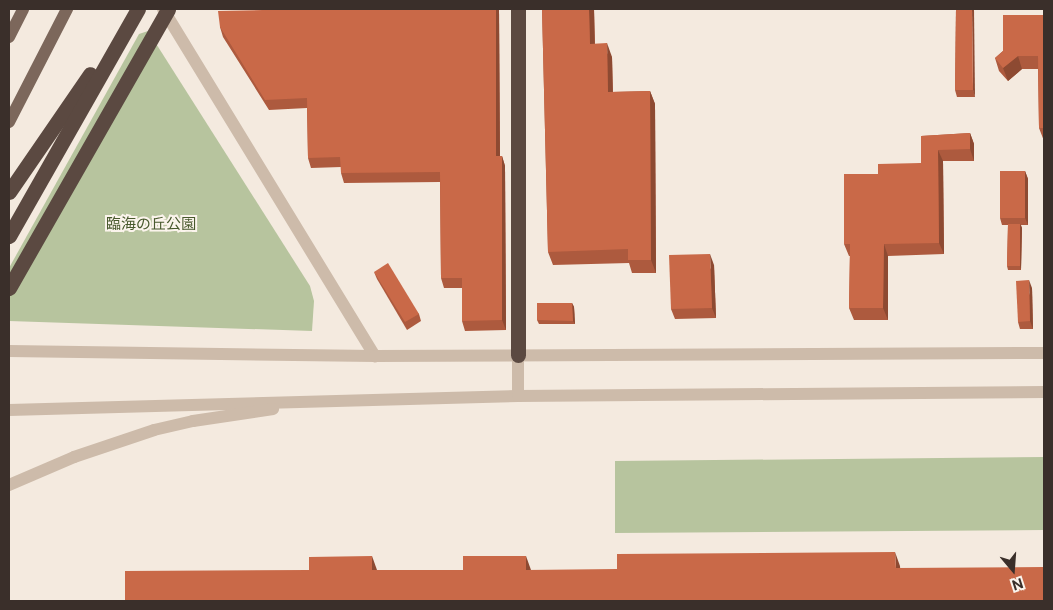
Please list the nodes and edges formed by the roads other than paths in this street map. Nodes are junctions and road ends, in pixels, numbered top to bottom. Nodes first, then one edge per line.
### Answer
1 (23, 9) edge
2 (67, 9) edge
3 (131, 9) edge
4 (138, 9) edge
5 (163, 9) edge
6 (168, 9) edge
7 (518, 9) edge
8 (9, 37) edge
9 (9, 122) edge
10 (9, 192) edge
11 (9, 236) edge
12 (9, 288) edge
13 (9, 351) edge
14 (1044, 353) edge
15 (518, 355) junction
16 (375, 356) junction
17 (1044, 392) edge
18 (518, 396) junction
19 (350, 399) junction
20 (9, 410) edge
21 (9, 485) edge

1 - 8 main road
2 - 9 main road
3 - 10 highway
4 - 11 highway
5 - 16 street
6 - 12 highway, bridge
7 - 15 highway
13 - 16 street
14 - 15 street
15 - 16 street
15 - 18 street
17 - 18 street
18 - 19 street
19 - 20 street
19 - 21 street

